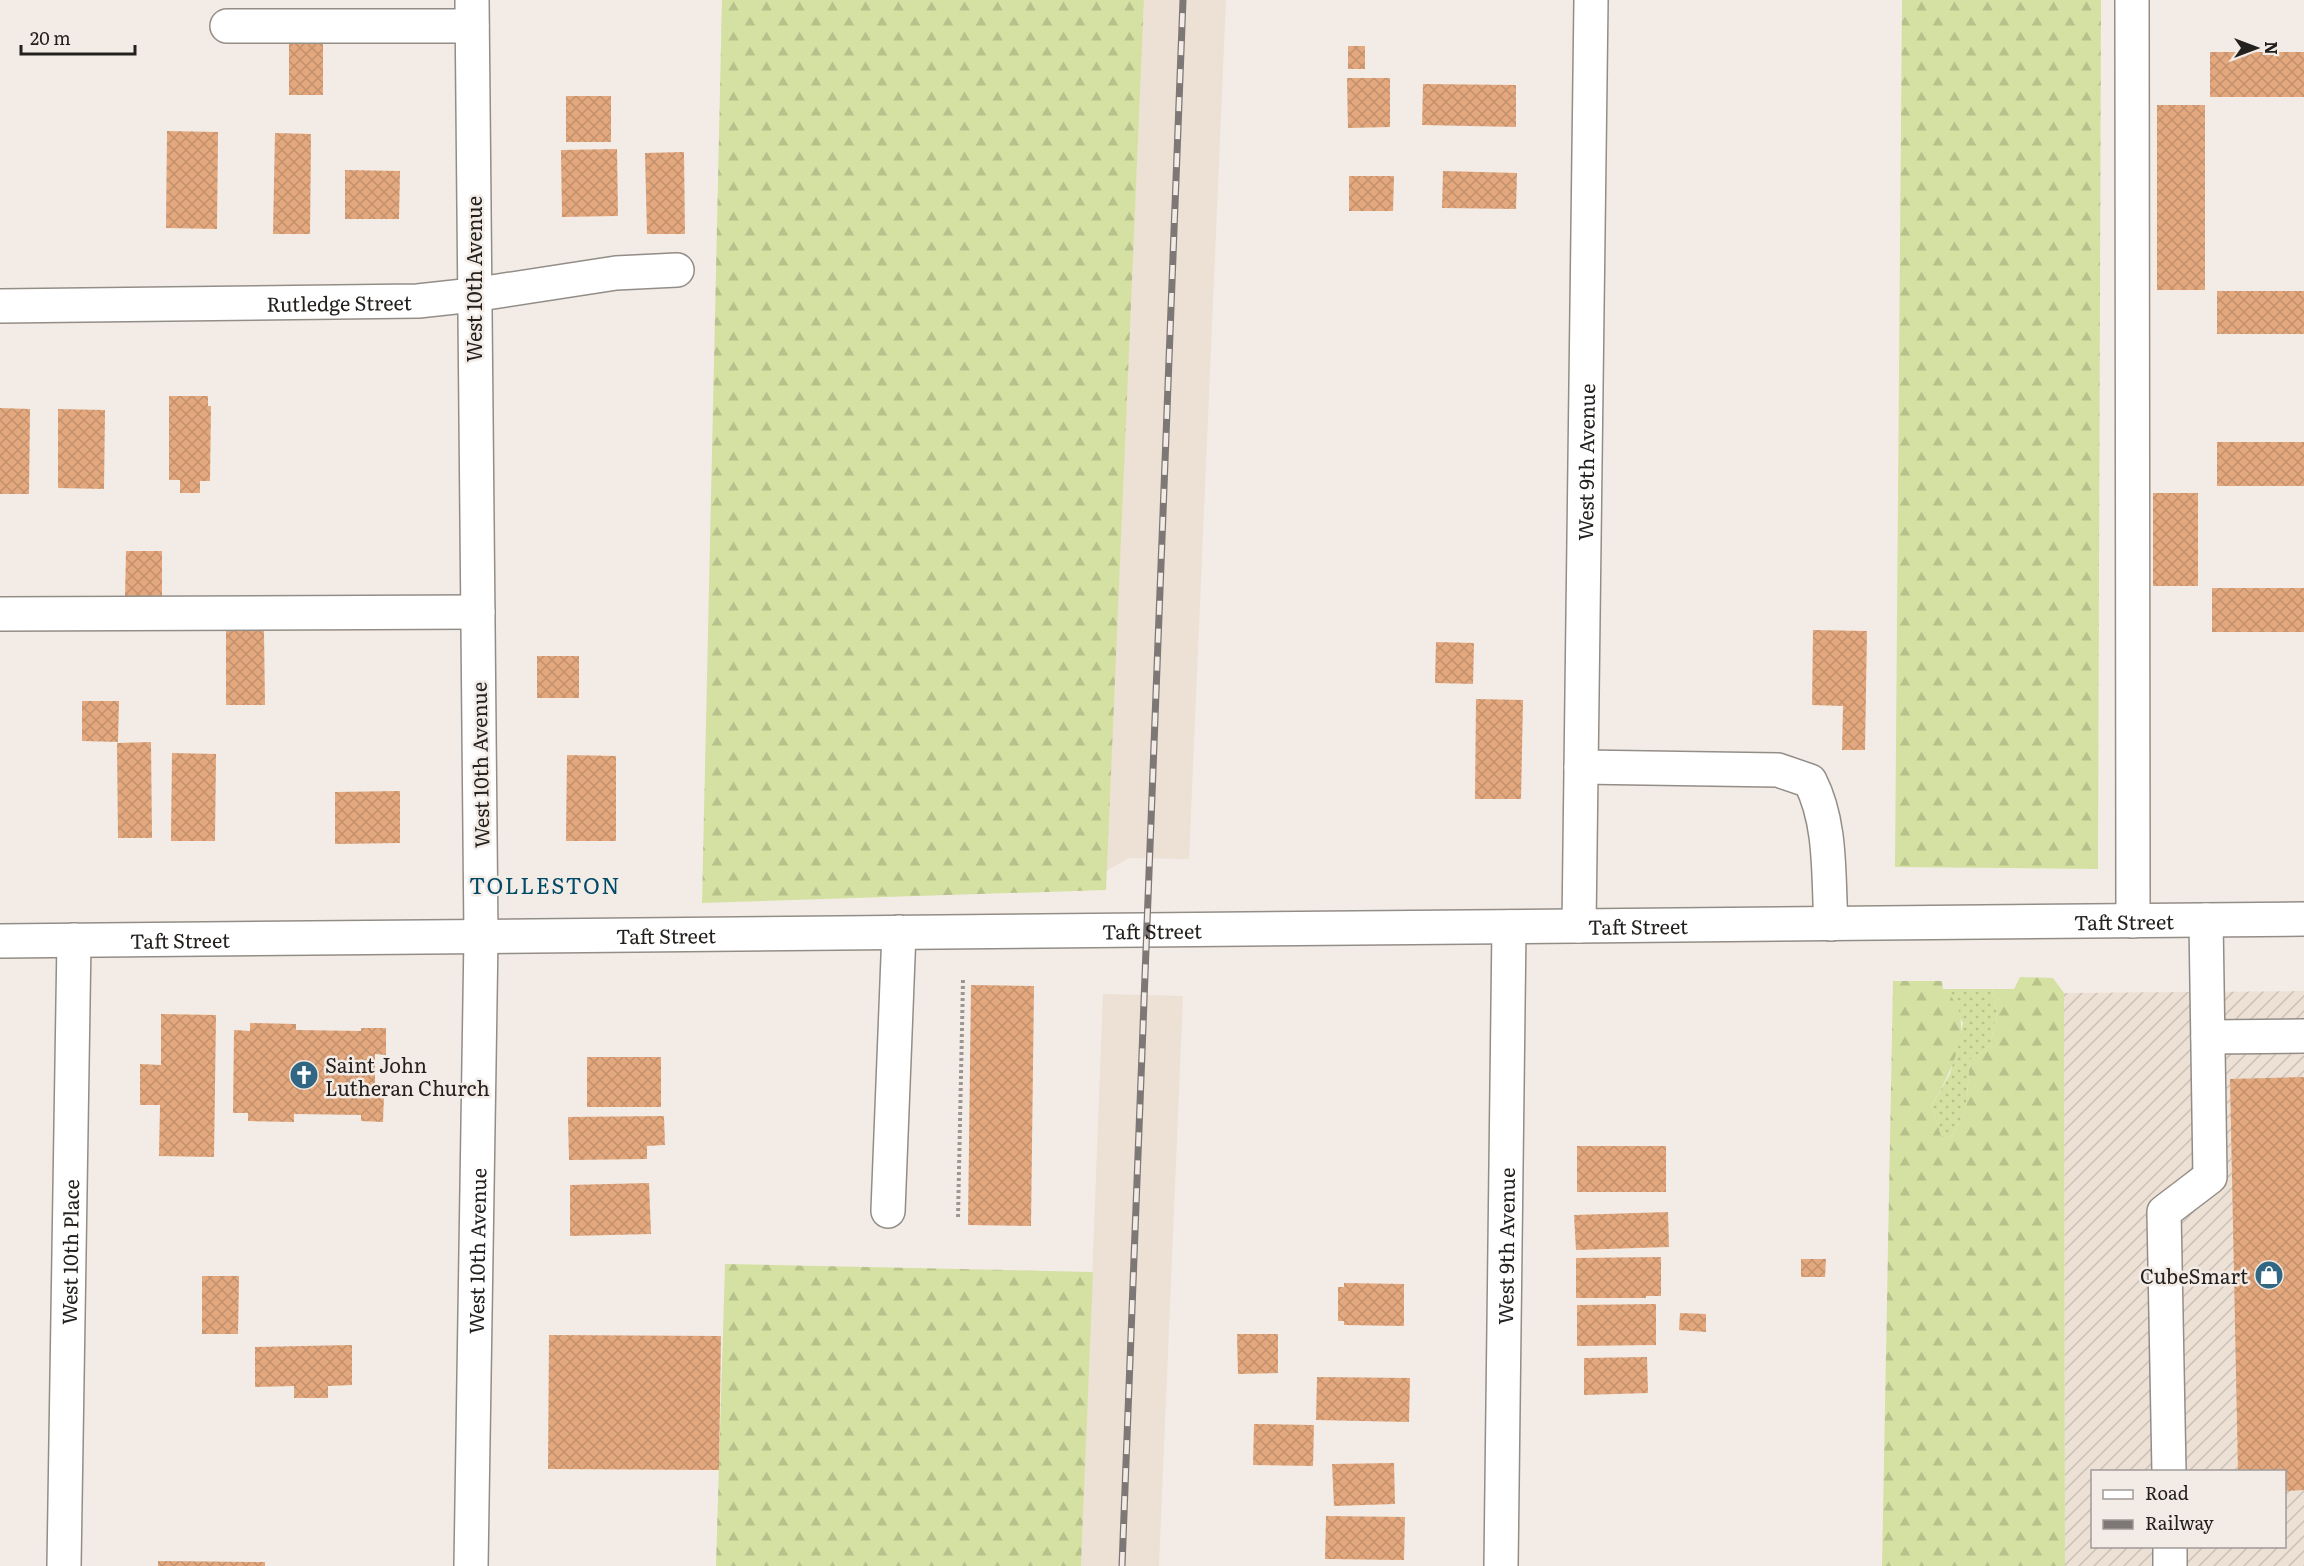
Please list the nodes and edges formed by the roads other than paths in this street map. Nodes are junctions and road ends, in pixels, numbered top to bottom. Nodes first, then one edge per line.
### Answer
1 (1591, 0) edge
2 (2132, 0) edge
3 (472, 13) edge
4 (227, 26) dead end
5 (677, 270) dead end
6 (473, 295) junction
7 (0, 306) edge
8 (477, 612) junction
9 (0, 614) edge
10 (1581, 767) junction
11 (2304, 919) edge
12 (2206, 920) junction
13 (2133, 921) junction
14 (1831, 924) junction
15 (1579, 926) junction
16 (1509, 927) junction
17 (899, 932) junction
18 (481, 937) junction
19 (74, 940) junction
20 (0, 941) edge
21 (2304, 1036) edge
22 (2208, 1037) junction
23 (888, 1211) dead end
24 (2169, 1470) edge
25 (2170, 1548) edge
26 (64, 1566) edge
27 (471, 1566) edge
28 (1501, 1566) edge
29 (2170, 1566) edge

1 - 10 street, West 9th Avenue
2 - 13 street
3 - 4 street
3 - 6 street, West 10th Avenue
5 - 6 street, Rutledge Street
6 - 7 street, Rutledge Street
6 - 8 street, West 10th Avenue
8 - 9 street
8 - 18 street, West 10th Avenue
10 - 14 street
10 - 15 street, West 9th Avenue
11 - 12 street, Taft Street
12 - 13 street, Taft Street
12 - 22 street
13 - 14 street, Taft Street
14 - 15 street, Taft Street
15 - 16 street, Taft Street
16 - 17 street, Taft Street
16 - 28 street, West 9th Avenue
17 - 18 street, Taft Street
17 - 23 street
18 - 19 street, Taft Street
18 - 27 street, West 10th Avenue
19 - 20 street, Taft Street
19 - 26 street, West 10th Place
21 - 22 street
22 - 24 street
25 - 29 street

